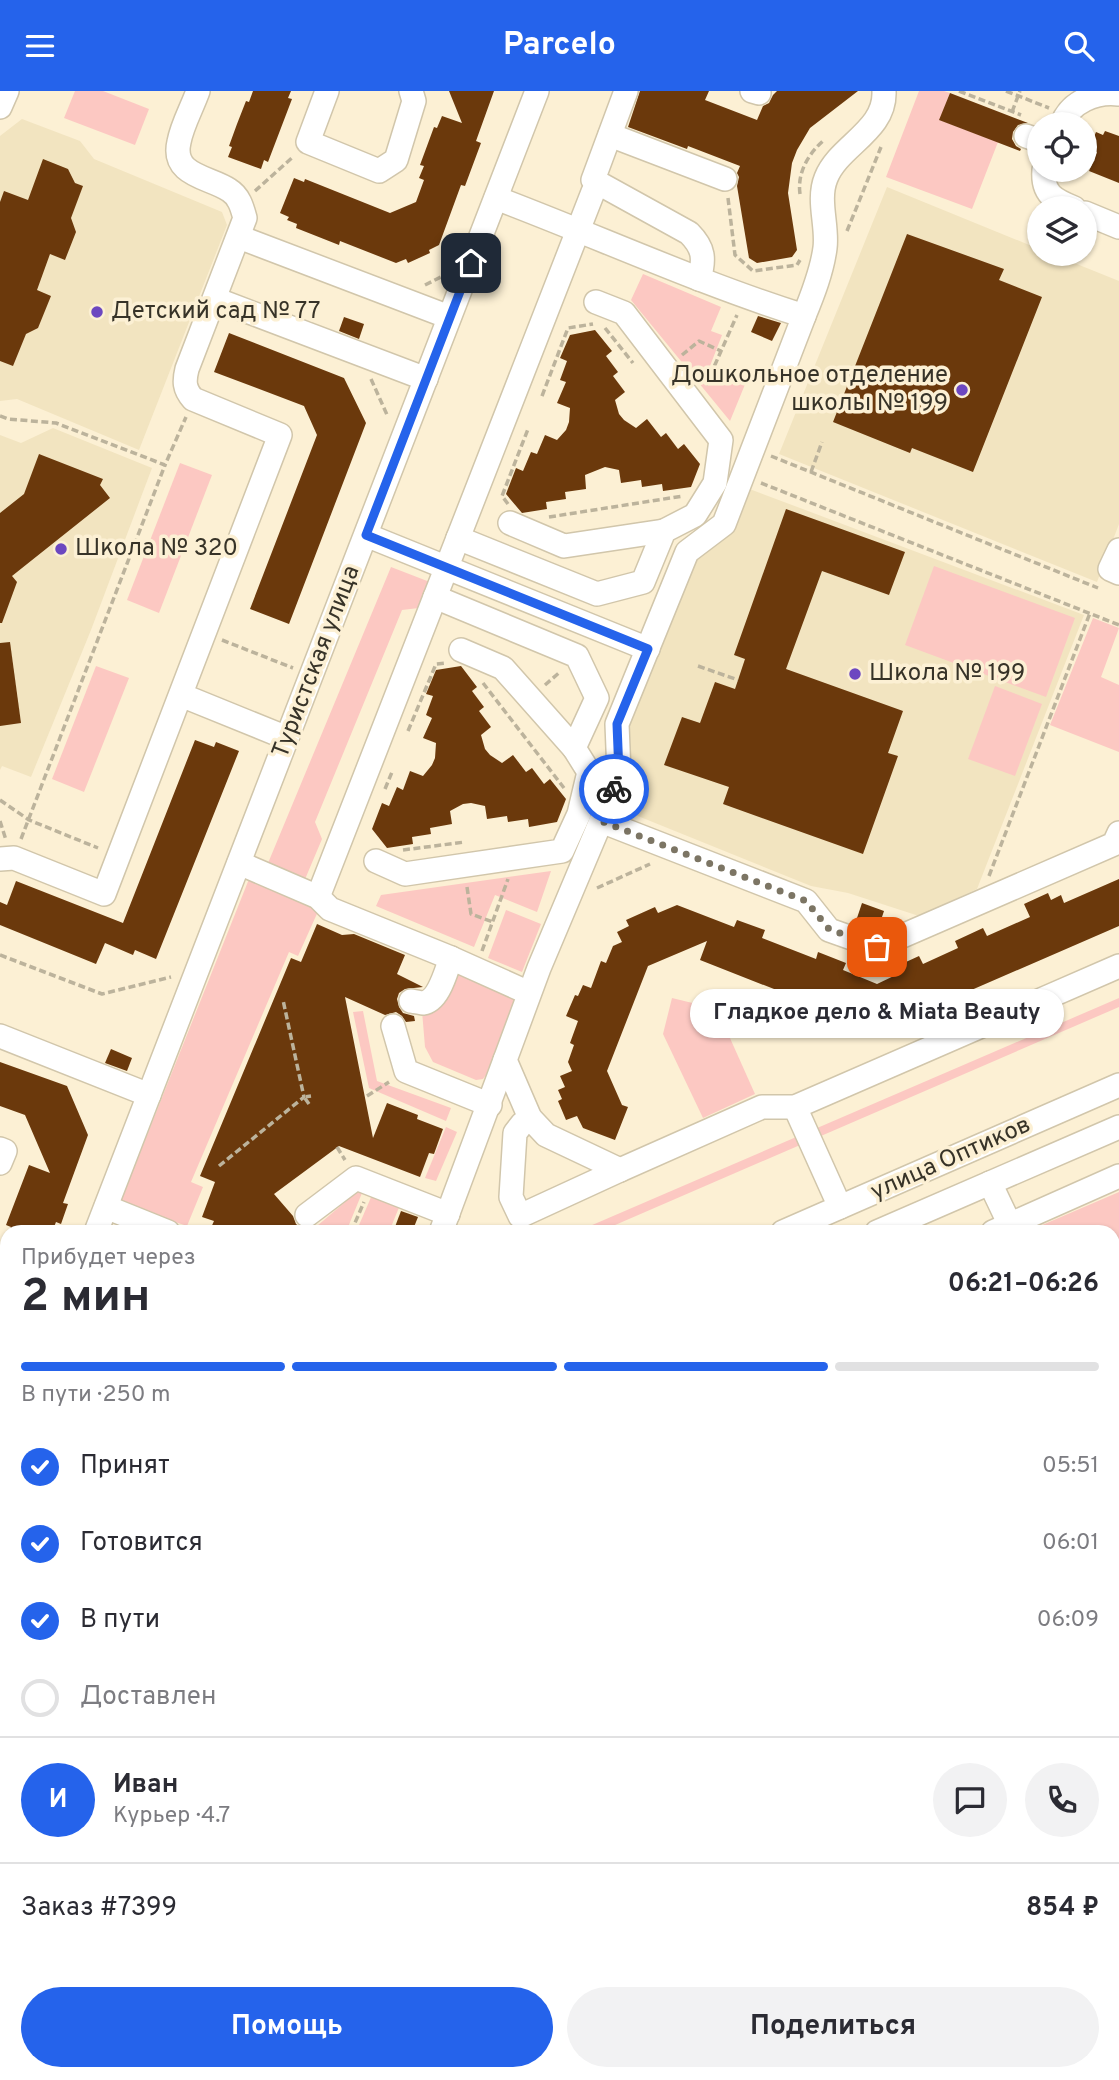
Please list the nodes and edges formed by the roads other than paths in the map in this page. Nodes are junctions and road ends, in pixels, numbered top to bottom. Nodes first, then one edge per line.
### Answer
1 (7, 91) edge
2 (198, 91) edge
3 (327, 91) edge
4 (411, 91) edge
5 (537, 91) edge
6 (626, 91) edge
7 (884, 91) edge
8 (1119, 95) edge
9 (0, 107) edge
10 (1068, 112) edge
11 (610, 135) junction
12 (725, 179) road end
13 (593, 192) dead end
14 (496, 198) junction
15 (1097, 218) edge
16 (1119, 227) edge
17 (579, 230) junction
18 (239, 237) junction
19 (699, 279) junction
20 (215, 299) junction
21 (596, 302) dead end
22 (804, 316) junction
23 (449, 317) junction
24 (426, 379) junction
25 (512, 518) road end
26 (664, 531) junction
27 (366, 535) junction
28 (458, 538) junction
29 (1119, 550) edge
30 (447, 567) junction
31 (1119, 573) edge
32 (435, 597) junction
33 (648, 649) junction
34 (458, 655) road end
35 (181, 695) junction
36 (287, 737) junction
37 (574, 748) junction
38 (601, 821) junction
39 (1119, 833) edge
40 (7, 858) edge
41 (376, 861) dead end
42 (239, 863) junction
43 (318, 897) junction
44 (451, 958) junction
45 (1119, 966) edge
46 (530, 993) junction
47 (411, 1001) dead end
48 (393, 1026) dead end
49 (0, 1036) edge
50 (505, 1060) junction
51 (1119, 1085) edge
52 (149, 1095) junction
53 (490, 1105) junction
54 (795, 1108) junction
55 (530, 1118) junction
56 (1119, 1127) edge
57 (0, 1149) edge
58 (0, 1163) edge
59 (620, 1170) junction
60 (1119, 1176) edge
61 (990, 1183) junction
62 (106, 1207) junction
63 (840, 1207) junction
64 (307, 1215) dead end
65 (445, 1223) edge
66 (99, 1225) edge
67 (151, 1225) edge
68 (799, 1225) edge
69 (893, 1225) edge
70 (1000, 1225) edge
71 (1008, 1225) edge

1 - 9 street
2 - 18 street
3 - 4 street
5 - 14 street, Туристская улица
6 - 11 street
7 - 22 street
8 - 10 street
11 - 12 street
11 - 19 street
13 - 17 street
14 - 17 street
14 - 23 street, Туристская улица
15 - 16 street
17 - 19 street
17 - 28 street
18 - 20 street
18 - 23 street
19 - 22 street
20 - 24 street
20 - 35 street
21 - 26 street
22 - 33 street
23 - 24 street, Туристская улица
24 - 27 street, Туристская улица
25 - 26 street
26 - 28 street
27 - 30 street
27 - 36 street, Туристская улица
28 - 30 street
29 - 31 street
30 - 32 street
30 - 33 street
32 - 37 street
32 - 43 street
33 - 38 street
34 - 37 street
35 - 36 street
35 - 40 street
36 - 42 street, Туристская улица
37 - 41 street
38 - 39 street
38 - 46 street
42 - 43 street
42 - 52 street, Туристская улица
43 - 44 street
44 - 46 street
44 - 47 street
45 - 54 street
46 - 50 street
48 - 53 street
49 - 52 street
50 - 53 street
50 - 55 street
51 - 63 street, улица Оптиков
52 - 62 street, Туристская улица
53 - 65 street
54 - 59 street
54 - 63 street
55 - 59 street
55 - 59 street
56 - 61 street
57 - 58 street
60 - 71 street
61 - 69 street
61 - 70 street
62 - 66 street, Туристская улица
62 - 67 street
63 - 68 street, улица Оптиков
64 - 65 street

